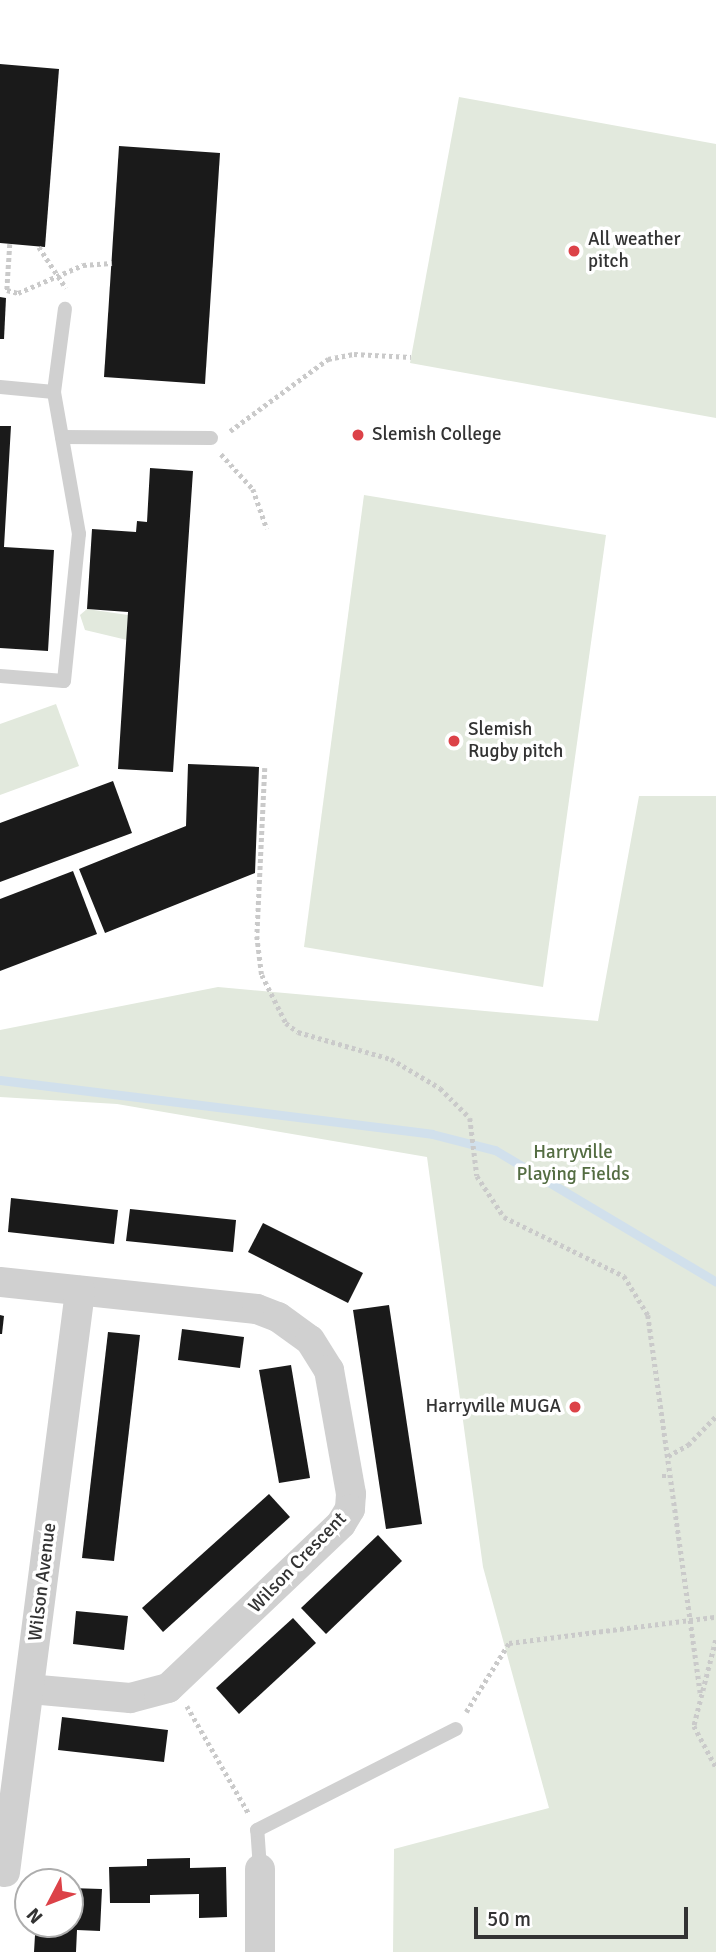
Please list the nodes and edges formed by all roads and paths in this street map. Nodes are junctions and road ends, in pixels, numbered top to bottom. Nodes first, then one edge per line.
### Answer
1 (10, 244) dead end
2 (39, 247) dead end
3 (112, 263) dead end
4 (58, 278) junction
5 (65, 309) joint
6 (411, 357) dead end
7 (0, 387) edge
8 (54, 392) junction
9 (62, 437) junction
10 (211, 438) junction
11 (267, 529) dead end
12 (0, 676) edge
13 (265, 768) dead end
14 (0, 1282) edge
15 (79, 1291) junction
16 (716, 1416) edge
17 (668, 1456) junction
18 (662, 1476) dead end
19 (669, 1476) junction
20 (716, 1617) edge
21 (690, 1621) junction
22 (716, 1640) edge
23 (174, 1684) junction
24 (30, 1689) junction
25 (701, 1696) junction
26 (456, 1729) joint
27 (716, 1767) edge
28 (257, 1830) junction
29 (260, 1869) joint
30 (5, 1872) dead end
31 (260, 1952) edge

1 - 4 path
2 - 4 path
3 - 4 path
4 - 5 path
5 - 8 lane
6 - 10 path
7 - 8 lane
8 - 9 lane
9 - 10 lane
9 - 12 lane
10 - 11 path
13 - 17 path
14 - 15 street, Wilson Crescent
15 - 23 street, Wilson Crescent
15 - 24 street, Wilson Avenue
16 - 17 path
17 - 19 path
18 - 19 path
19 - 21 path
20 - 21 path
21 - 25 path
21 - 26 path
22 - 25 path
23 - 24 street, Wilson Crescent
23 - 28 path
24 - 30 street, Wilson Avenue
25 - 27 path
26 - 28 lane
28 - 29 lane
29 - 31 street

